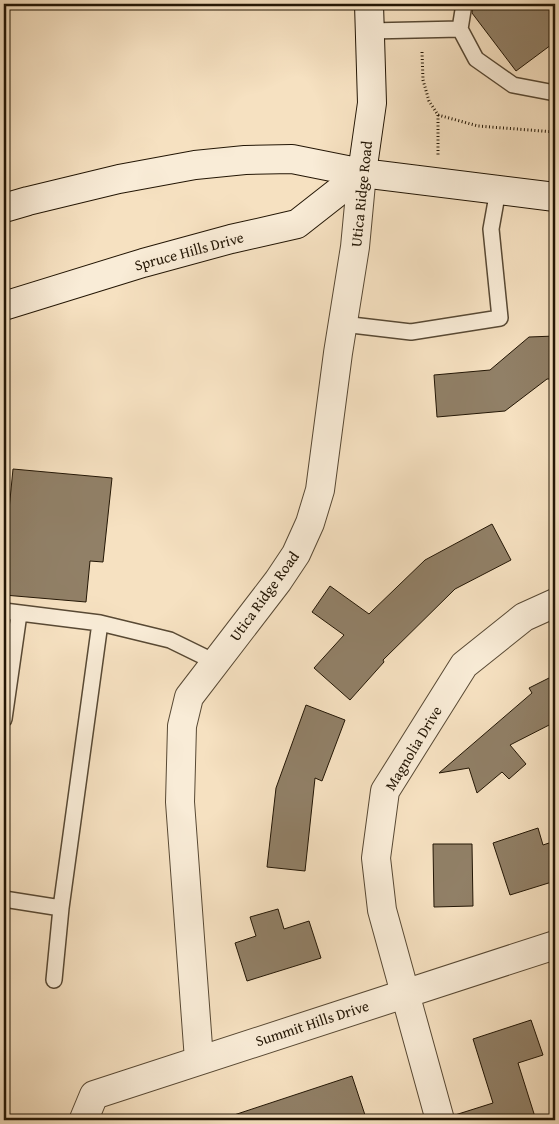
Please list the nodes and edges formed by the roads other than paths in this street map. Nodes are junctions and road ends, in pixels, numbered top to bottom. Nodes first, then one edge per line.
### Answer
1 (369, 4) edge
2 (464, 4) edge
3 (460, 29) junction
4 (370, 31) junction
5 (555, 92) edge
6 (362, 173) junction
7 (498, 190) junction
8 (555, 197) edge
9 (4, 208) edge
10 (4, 306) edge
11 (343, 324) junction
12 (555, 603) edge
13 (4, 611) edge
14 (19, 614) junction
15 (100, 624) junction
16 (215, 662) junction
17 (4, 719) edge
18 (4, 899) edge
19 (61, 908) junction
20 (555, 944) edge
21 (54, 980) dead end
22 (405, 993) junction
23 (199, 1060) junction
24 (82, 1120) edge
25 (440, 1120) edge

1 - 4 street, Utica Ridge Road
2 - 3 lane
3 - 4 lane
3 - 5 lane
4 - 6 street, Utica Ridge Road
6 - 7 street
6 - 9 street
6 - 10 street, Spruce Hills Drive
6 - 11 street, Utica Ridge Road
7 - 8 street
7 - 11 lane
11 - 16 street, Utica Ridge Road
12 - 22 street, Magnolia Drive
13 - 14 lane
14 - 15 lane
14 - 17 lane
15 - 16 lane
15 - 19 lane
16 - 23 street, Utica Ridge Road
18 - 19 lane
19 - 21 lane
20 - 22 street, Summit Hills Drive
22 - 23 street, Summit Hills Drive
22 - 25 street, Magnolia Drive
23 - 24 street, Summit Hills Drive

